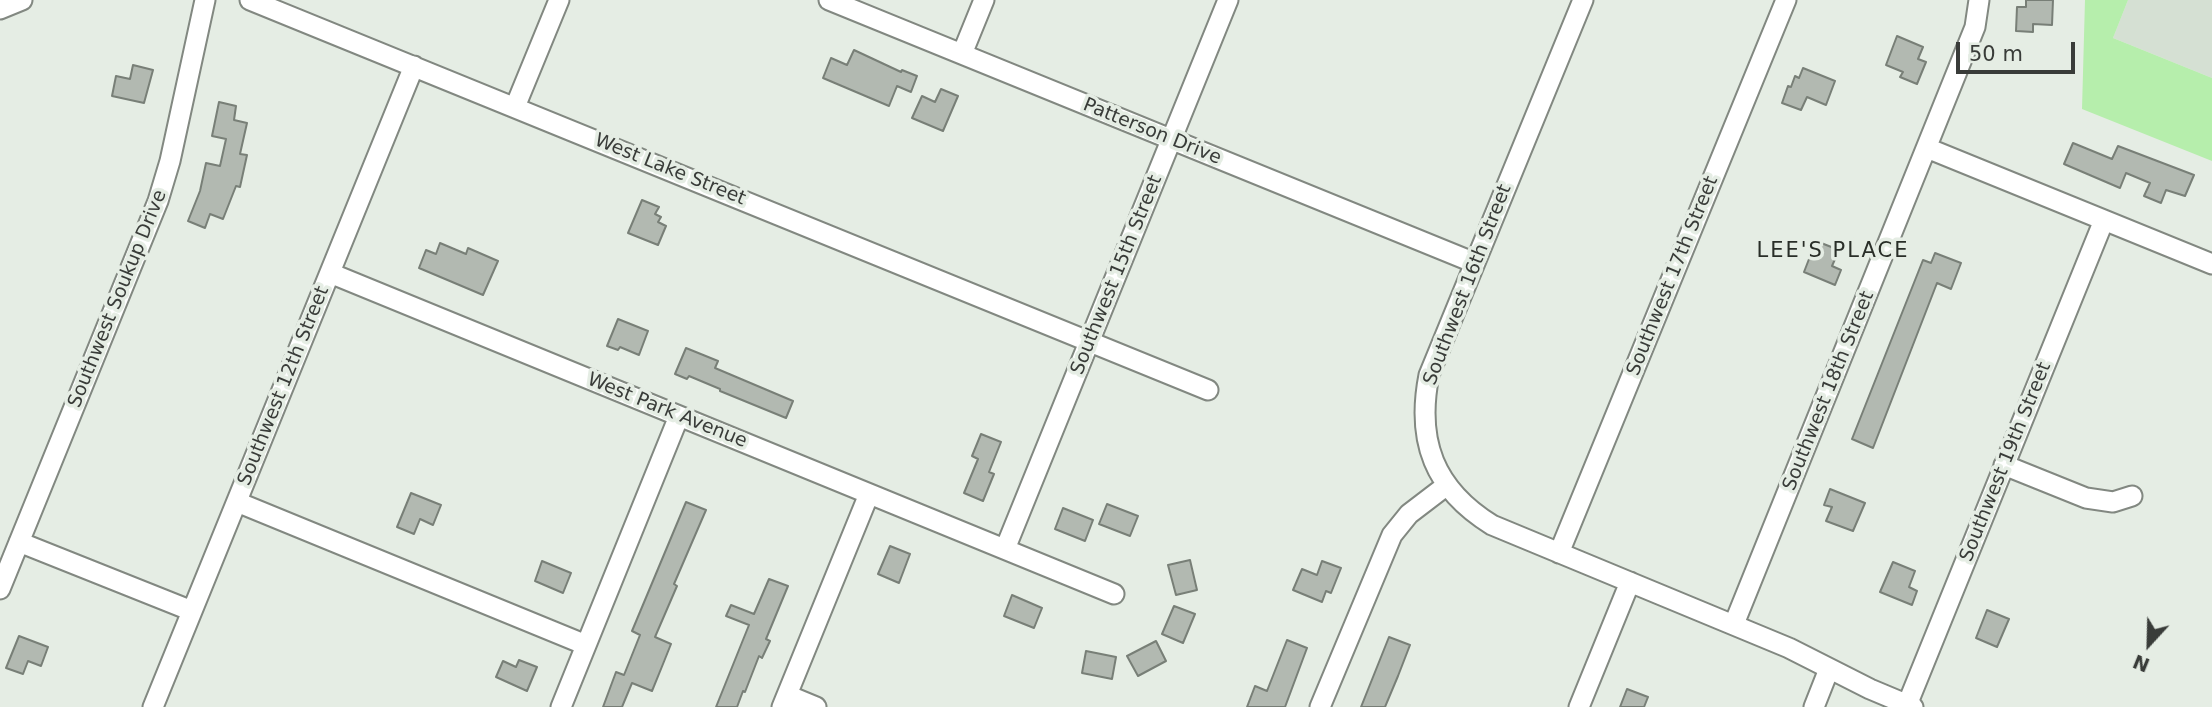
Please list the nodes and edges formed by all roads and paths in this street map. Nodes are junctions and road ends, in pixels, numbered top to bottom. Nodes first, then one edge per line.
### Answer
1 (22, 0) edge
2 (205, 0) edge
3 (250, 0) edge
4 (559, 0) edge
5 (829, 0) edge
6 (984, 0) edge
7 (1228, 0) edge
8 (1583, 0) edge
9 (1786, 0) edge
10 (1979, 0) edge
11 (0, 9) edge
12 (962, 54) junction
13 (414, 66) junction
14 (515, 107) junction
15 (1172, 140) junction
16 (1927, 148) junction
17 (2104, 220) junction
18 (1475, 263) junction
19 (2212, 264) edge
20 (330, 273) junction
21 (1089, 342) junction
22 (1208, 390) dead end
23 (679, 416) junction
24 (2004, 466) junction
25 (1447, 485) junction
26 (869, 494) junction
27 (2132, 496) dead end
28 (237, 502) junction
29 (19, 542) junction
30 (1005, 549) junction
31 (1559, 553) junction
32 (1630, 582) junction
33 (0, 589) edge
34 (1114, 594) dead end
35 (192, 611) junction
36 (1734, 624) junction
37 (586, 645) junction
38 (1829, 669) junction
39 (785, 701) edge
40 (1910, 706) edge
41 (153, 707) edge
42 (561, 707) edge
43 (816, 707) edge
44 (1321, 707) edge
45 (1579, 707) edge
46 (1814, 707) edge

1 - 11 street
2 - 29 street, Southwest Soukup Drive
3 - 13 street, West Lake Street
4 - 14 street
5 - 12 street, Patterson Drive
6 - 12 street
7 - 15 street, Southwest 15th Street
8 - 18 street, Southwest 16th Street
9 - 31 street, Southwest 17th Street
10 - 16 street, Southwest 18th Street
12 - 15 street, Patterson Drive
13 - 14 street, West Lake Street
13 - 20 street, Southwest 12th Street
14 - 21 street, West Lake Street
15 - 18 street, Patterson Drive
15 - 21 street, Southwest 15th Street
16 - 17 street
16 - 36 street, Southwest 18th Street
17 - 19 street
17 - 24 street, Southwest 19th Street
18 - 25 street, Southwest 16th Street
20 - 23 street, West Park Avenue
20 - 28 street, Southwest 12th Street
21 - 22 street, West Lake Street
21 - 30 street, Southwest 15th Street
23 - 26 street, West Park Avenue
23 - 37 street
24 - 27 street
24 - 40 street, Southwest 19th Street
25 - 31 street
25 - 44 street
26 - 30 street, West Park Avenue
26 - 39 street
28 - 35 street, Southwest 12th Street
28 - 37 street
29 - 33 street, Southwest Soukup Drive
29 - 35 street
30 - 34 street, West Park Avenue
31 - 32 street
32 - 36 street
32 - 45 street
35 - 41 street, Southwest 12th Street
36 - 38 street
37 - 42 street
38 - 40 street
38 - 46 street
39 - 43 street

